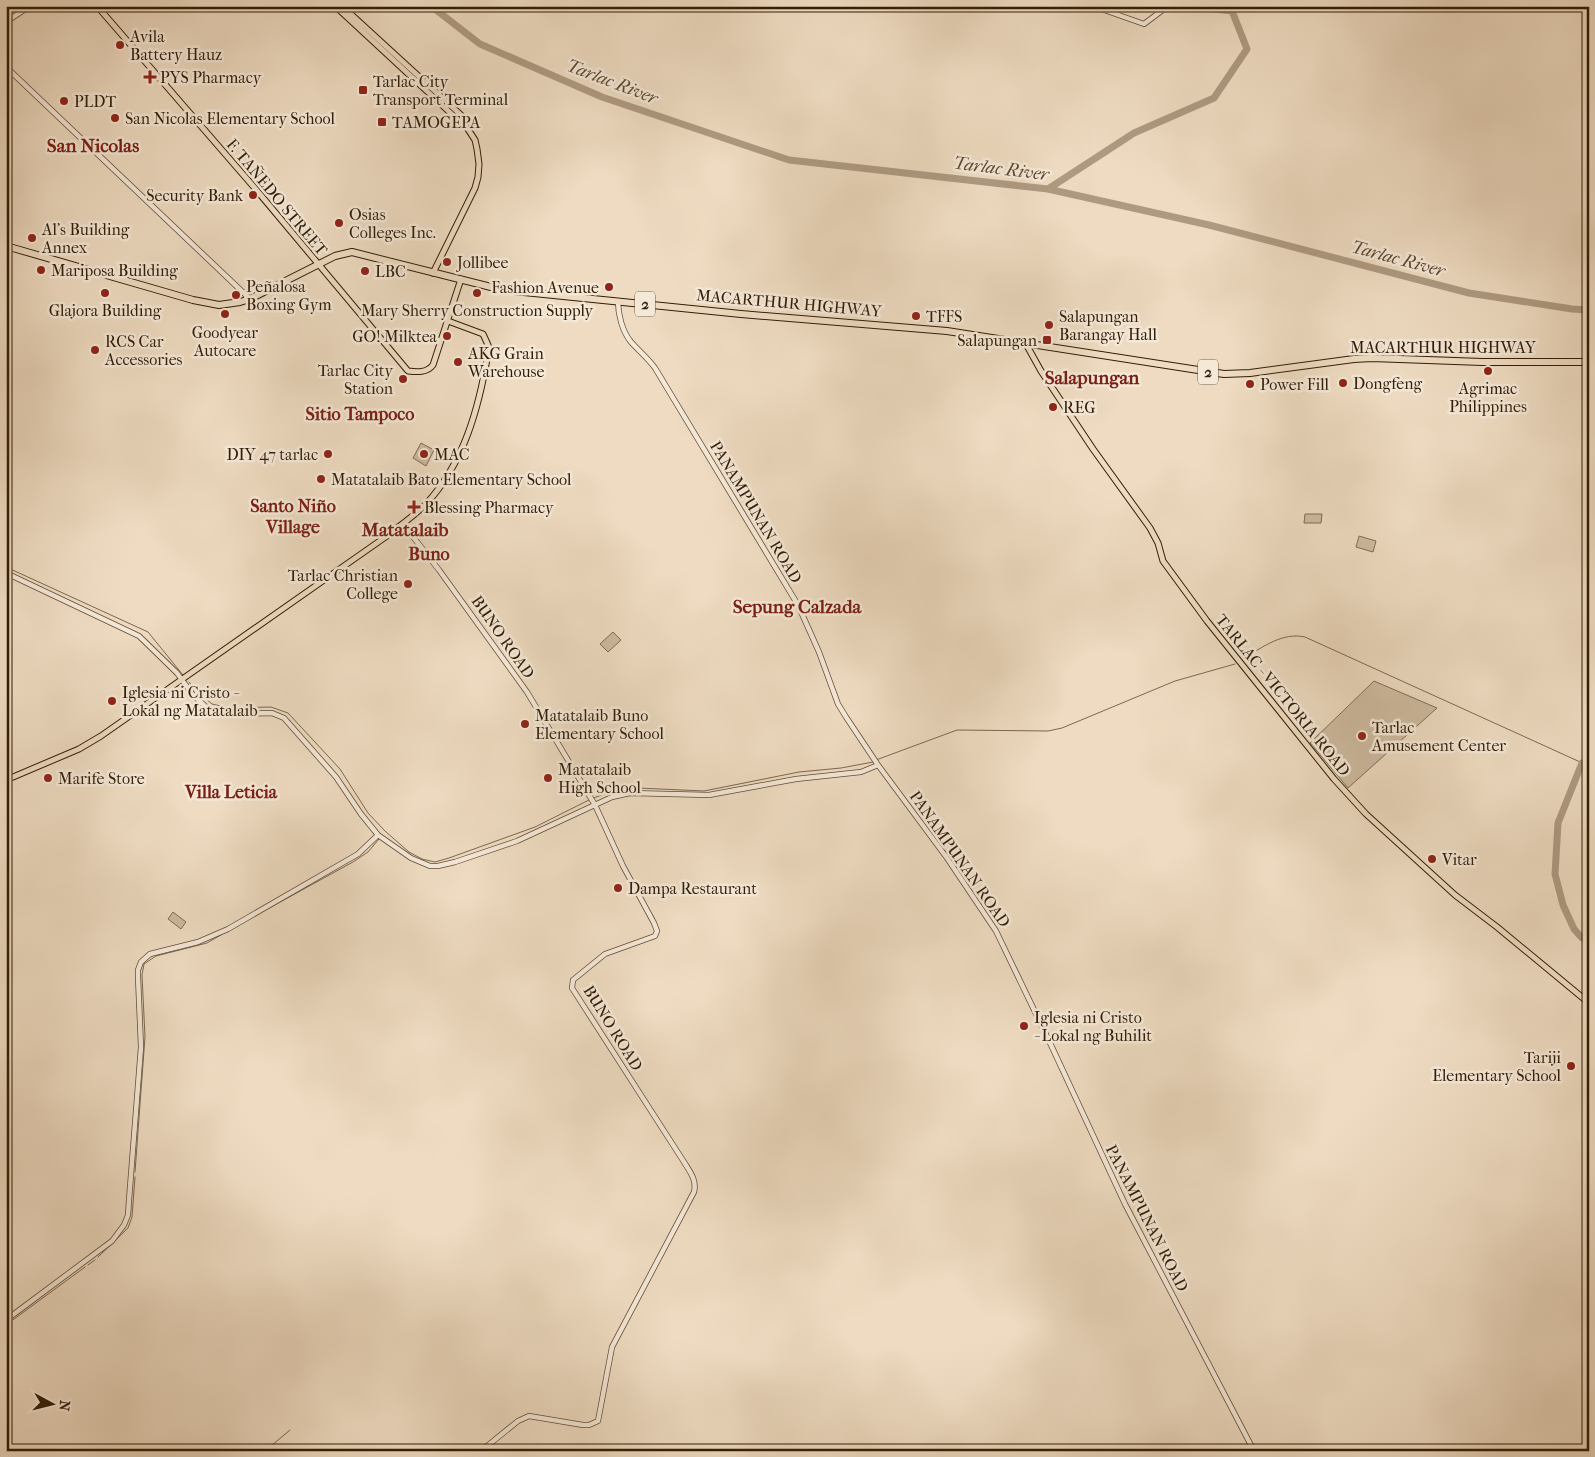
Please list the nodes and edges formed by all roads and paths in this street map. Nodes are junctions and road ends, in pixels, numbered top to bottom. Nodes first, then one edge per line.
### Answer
1 (30, 6) edge
2 (98, 6) edge
3 (335, 6) edge
4 (342, 6) edge
5 (1093, 6) edge
6 (1168, 6) edge
7 (6, 22) edge
8 (6, 67) edge
9 (462, 120) junction
10 (6, 246) edge
11 (318, 265) junction
12 (434, 273) junction
13 (460, 279) junction
14 (250, 299) junction
15 (618, 301) junction
16 (448, 321) junction
17 (1026, 344) junction
18 (1589, 362) edge
19 (403, 524) junction
20 (6, 573) edge
21 (182, 680) junction
22 (876, 762) junction
23 (6, 780) edge
24 (595, 805) junction
25 (378, 834) junction
26 (1589, 1003) edge
27 (6, 1320) edge
28 (481, 1451) edge
29 (1254, 1451) edge

1 - 7 street
2 - 11 main road, F. TAÑEDO STREET
3 - 9 main road
4 - 9 main road
5 - 6 street
8 - 14 street
9 - 12 main road
10 - 14 highway, MACARTHUR HIGHWAY / 2
11 - 12 highway, MACARTHUR HIGHWAY / 2
11 - 14 highway, MACARTHUR HIGHWAY / 2
11 - 16 main road, F. TAÑEDO STREET
12 - 13 highway, MACARTHUR HIGHWAY / 2
13 - 15 highway, MACARTHUR HIGHWAY / 2
13 - 16 main road
15 - 17 highway, MACARTHUR HIGHWAY / 2
15 - 22 street, PANAMPUNAN ROAD
16 - 19 main road
17 - 18 highway, MACARTHUR HIGHWAY / 2
17 - 26 main road, TARLAC - VICTORIA ROAD
19 - 21 main road
19 - 24 street, BUNO ROAD
20 - 21 street
21 - 23 main road
21 - 25 street
22 - 24 street
22 - 29 street, PANAMPUNAN ROAD
24 - 25 street
24 - 28 street, BUNO ROAD
25 - 27 street

